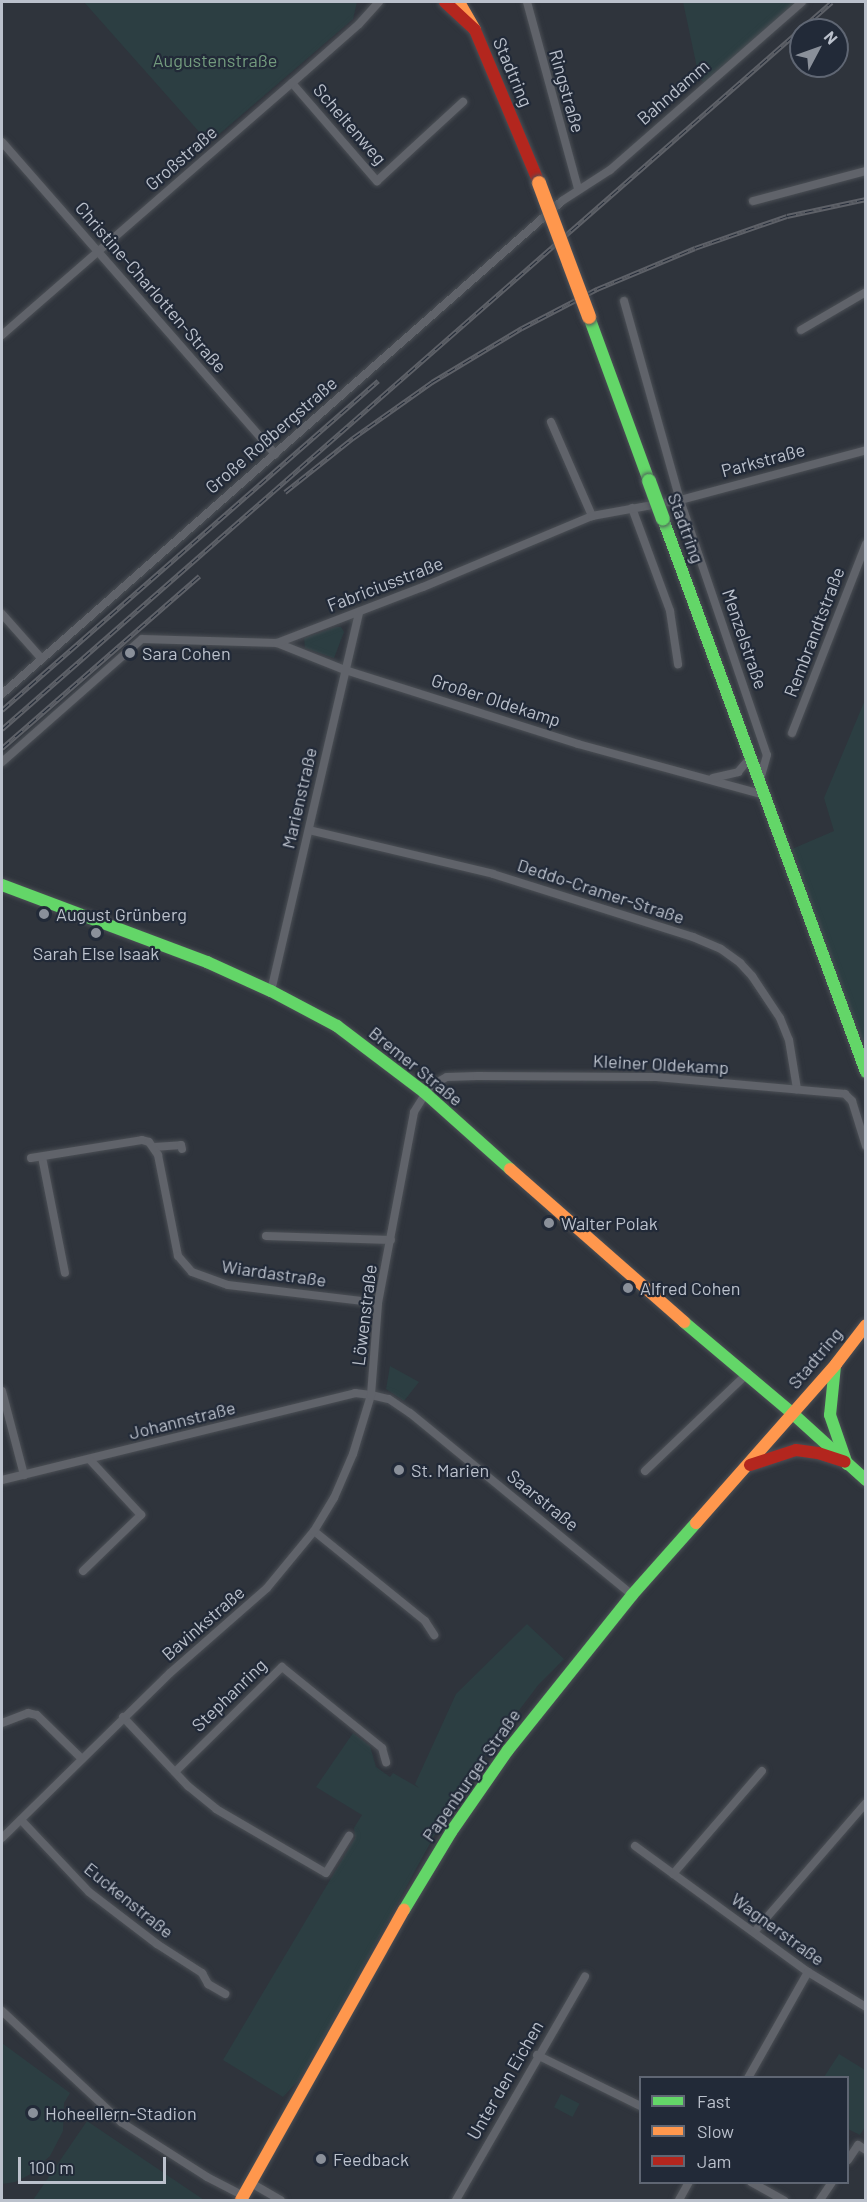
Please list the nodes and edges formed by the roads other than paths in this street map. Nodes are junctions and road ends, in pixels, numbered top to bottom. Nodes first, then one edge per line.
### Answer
1 (379, 2) edge
2 (445, 2) edge
3 (459, 2) edge
4 (527, 2) edge
5 (802, 2) edge
6 (475, 30) junction
7 (292, 83) junction
8 (463, 102) dead end
9 (2, 142) edge
10 (866, 171) edge
11 (578, 189) junction
12 (562, 201) joint
13 (753, 201) dead end
14 (98, 251) junction
15 (866, 292) edge
16 (624, 301) dead end
17 (801, 330) dead end
18 (2, 335) edge
19 (551, 422) dead end
20 (866, 450) edge
21 (275, 454) junction
22 (680, 500) junction
23 (668, 501) joint
24 (632, 508) junction
25 (592, 516) junction
26 (866, 544) edge
27 (359, 612) junction
28 (2, 614) edge
29 (278, 643) junction
30 (42, 659) junction
31 (678, 664) dead end
32 (345, 670) junction
33 (2, 694) edge
34 (792, 733) dead end
35 (751, 757) junction
36 (2, 762) edge
37 (707, 779) junction
38 (760, 780) junction
39 (765, 795) junction
40 (309, 830) junction
41 (2, 885) edge
42 (271, 991) junction
43 (866, 1071) edge
44 (796, 1089) junction
45 (424, 1092) junction
46 (866, 1146) edge
47 (154, 1147) junction
48 (182, 1149) dead end
49 (42, 1157) junction
50 (31, 1158) dead end
51 (266, 1236) dead end
52 (391, 1240) junction
53 (65, 1273) dead end
54 (378, 1304) junction
55 (866, 1325) edge
56 (836, 1364) junction
57 (748, 1373) junction
58 (2, 1391) edge
59 (371, 1395) junction
60 (792, 1413) junction
61 (90, 1460) junction
62 (846, 1463) junction
63 (747, 1466) junction
64 (645, 1471) dead end
65 (24, 1475) junction
66 (2, 1480) edge
67 (866, 1480) edge
68 (314, 1531) junction
69 (83, 1570) dead end
70 (632, 1595) junction
71 (434, 1635) dead end
72 (123, 1717) junction
73 (2, 1723) edge
74 (81, 1758) junction
75 (386, 1762) dead end
76 (175, 1772) junction
77 (762, 1772) dead end
78 (865, 1804) edge
79 (21, 1820) junction
80 (349, 1836) dead end
81 (2, 1838) edge
82 (635, 1846) dead end
83 (673, 1874) junction
84 (755, 1930) junction
85 (808, 1972) junction
86 (585, 1977) dead end
87 (225, 1994) dead end
88 (866, 2007) edge
89 (2, 2011) edge
90 (537, 2055) junction
91 (749, 2076) edge
92 (639, 2106) edge
93 (866, 2150) edge
94 (849, 2158) edge
95 (688, 2184) edge
96 (756, 2184) edge
97 (831, 2184) edge
98 (246, 2193) edge
99 (280, 2200) edge
100 (456, 2200) edge
101 (679, 2200) edge
102 (784, 2200) edge
103 (820, 2200) edge

1 - 7 street, Großstraße
2 - 6 main road
3 - 6 main road, Stadtring
4 - 11 street, Ringstraße
5 - 11 street, Bahndamm
6 - 35 main road, Stadtring, bridge
7 - 8 street, Scheltenweg
7 - 14 street, Großstraße
9 - 14 street, Christine-Charlotten-Straße
10 - 13 street
11 - 12 street, Bahndamm
12 - 21 street, Große Roßbergstraße
14 - 18 street, Großstraße
14 - 21 street, Christine-Charlotten-Straße
15 - 17 street
16 - 22 street, Menzelstraße
19 - 25 street
20 - 22 street, Parkstraße
21 - 30 street, Große Roßbergstraße
22 - 23 street, Parkstraße
22 - 38 street, Menzelstraße
23 - 24 street, Fabriciusstraße
24 - 25 street, Fabriciusstraße
24 - 31 street
25 - 27 street, Fabriciusstraße
26 - 34 street, Rembrandtstraße
27 - 29 street, Fabriciusstraße
27 - 32 street, Marienstraße
28 - 30 street
29 - 32 street, Großer Oldekamp
29 - 36 street, Fabriciusstraße
30 - 33 street, Große Roßbergstraße
32 - 37 street, Großer Oldekamp
32 - 40 street, Marienstraße
35 - 37 street, Großer Oldekamp
35 - 38 main road, Stadtring
37 - 39 street, Großer Oldekamp
38 - 39 main road, Stadtring
39 - 43 main road, Stadtring
40 - 42 street, Marienstraße
40 - 44 street, Deddo-Cramer-Straße
41 - 42 main road, Bremer Straße
42 - 45 main road, Bremer Straße
44 - 45 street, Kleiner Oldekamp
44 - 46 street, Kleiner Oldekamp
45 - 52 street, Löwenstraße
45 - 57 main road, Bremer Straße
47 - 48 street
47 - 49 street
47 - 54 street, Wiardastraße
49 - 50 street
49 - 53 street
51 - 52 street, Löwenstraße
52 - 54 street, Löwenstraße
54 - 59 street, Löwenstraße
55 - 56 main road, Stadtring
56 - 60 main road, Stadtring
56 - 62 main road
57 - 60 main road, Bremer Straße
57 - 64 street
58 - 65 street
59 - 61 street, Johannstraße
59 - 68 street, Bavinkstraße
59 - 70 street, Saarstraße
60 - 62 main road, Bremer Straße
60 - 63 main road, Papenburger Straße
61 - 65 street, Johannstraße
61 - 69 street
62 - 63 main road
62 - 67 main road, Bremer Straße
63 - 70 main road, Papenburger Straße
65 - 66 street, Johannstraße
68 - 71 street
68 - 72 street, Bavinkstraße
70 - 98 main road, Papenburger Straße
72 - 74 street, Bavinkstraße
72 - 76 street
73 - 74 street
74 - 79 street, Bavinkstraße
75 - 76 street, Stephanring
76 - 80 street
77 - 83 street
78 - 84 street
79 - 81 street, Bavinkstraße
79 - 87 street, Euckenstraße
82 - 83 street, Wagnerstraße
83 - 84 street, Wagnerstraße
84 - 85 street, Wagnerstraße
85 - 88 street, Wagnerstraße
85 - 91 street
86 - 90 street, Unter den Eichen
89 - 98 street
90 - 92 street
90 - 100 street, Unter den Eichen
93 - 94 street
95 - 101 street
96 - 102 street
97 - 103 street
98 - 99 street

